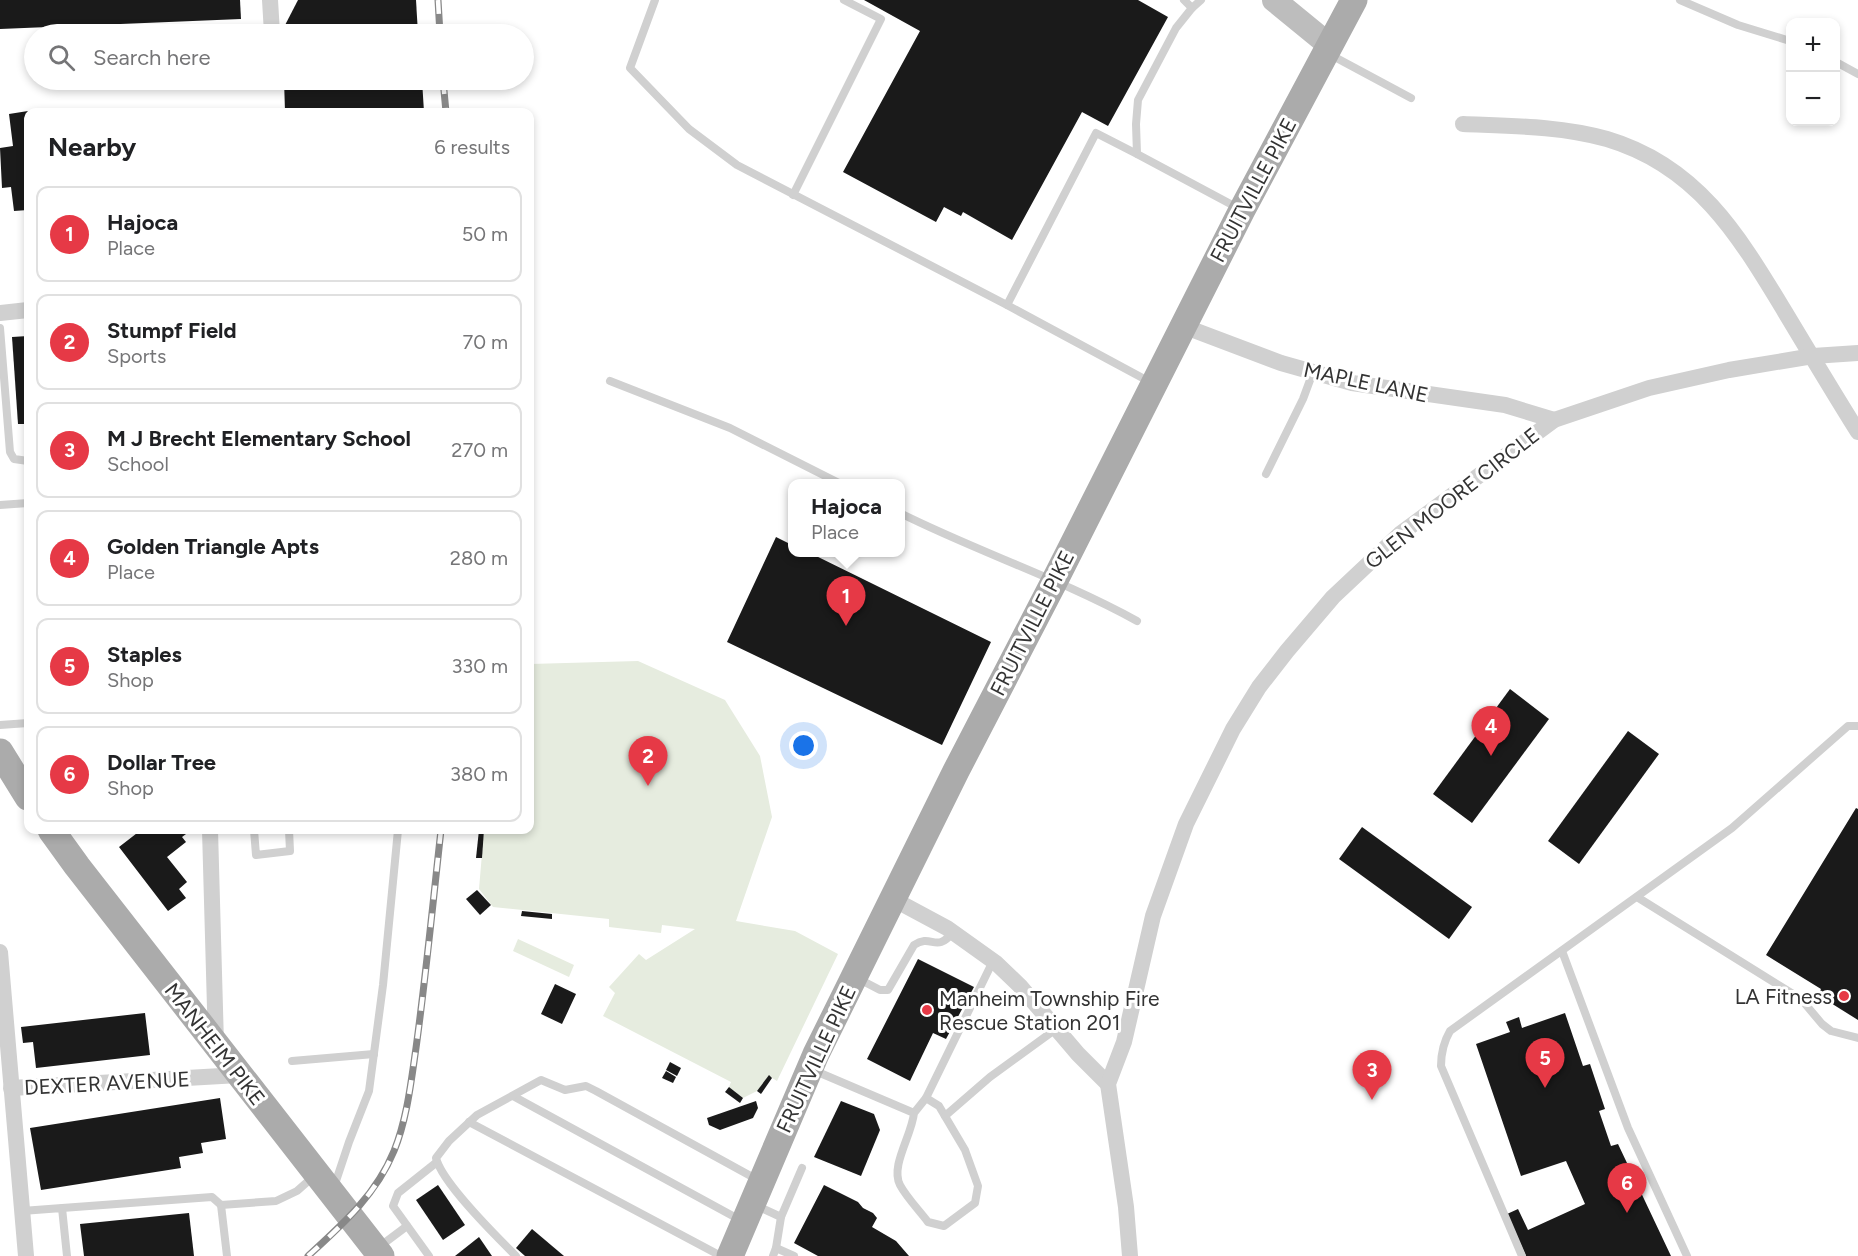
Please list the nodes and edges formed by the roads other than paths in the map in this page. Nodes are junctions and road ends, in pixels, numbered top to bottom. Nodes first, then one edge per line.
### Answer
1 (270, 0) edge
2 (655, 0) edge
3 (844, 0) edge
4 (1184, 0) edge
5 (1201, 0) edge
6 (1274, 0) edge
7 (1354, 0) edge
8 (1680, 0) edge
9 (1192, 8) junction
10 (271, 24) edge
11 (1786, 39) edge
12 (1327, 49) junction
13 (1840, 64) edge
14 (1858, 74) edge
15 (1411, 98) dead end
16 (1463, 124) dead end
17 (1137, 154) junction
18 (793, 195) junction
19 (1242, 210) junction
20 (1007, 305) junction
21 (24, 310) edge
22 (0, 313) edge
23 (1183, 326) junction
24 (0, 328) edge
25 (1858, 353) edge
26 (1813, 356) junction
27 (1313, 372) junction
28 (610, 381) dead end
29 (1154, 384) junction
30 (1554, 420) junction
31 (1858, 432) edge
32 (24, 460) edge
33 (1266, 474) dead end
34 (833, 479) edge
35 (24, 503) edge
36 (0, 505) edge
37 (905, 515) edge
38 (1054, 582) junction
39 (1137, 621) dead end
40 (24, 723) edge
41 (0, 724) edge
42 (1858, 726) edge
43 (0, 752) edge
44 (24, 791) edge
45 (54, 834) edge
46 (210, 834) edge
47 (254, 834) edge
48 (289, 834) edge
49 (397, 834) edge
50 (1637, 897) junction
51 (893, 899) junction
52 (953, 932) junction
53 (1562, 951) junction
54 (0, 954) edge
55 (993, 961) junction
56 (854, 977) junction
57 (1056, 1029) junction
58 (1858, 1038) edge
59 (216, 1045) junction
60 (374, 1054) junction
61 (292, 1061) dead end
62 (810, 1068) junction
63 (239, 1075) junction
64 (1108, 1084) junction
65 (5, 1088) edge
66 (513, 1096) junction
67 (926, 1098) junction
68 (914, 1113) junction
69 (945, 1116) junction
70 (469, 1122) junction
71 (437, 1162) junction
72 (802, 1168) dead end
73 (324, 1184) junction
74 (752, 1203) junction
75 (221, 1205) junction
76 (62, 1208) junction
77 (22, 1211) junction
78 (781, 1217) junction
79 (407, 1226) junction
80 (775, 1252) edge
81 (378, 1253) edge
82 (26, 1256) edge
83 (68, 1256) edge
84 (227, 1256) edge
85 (429, 1256) edge
86 (516, 1256) edge
87 (721, 1256) edge
88 (730, 1256) edge
89 (794, 1256) edge
90 (1130, 1256) edge
91 (1522, 1256) edge
92 (1687, 1256) edge

1 - 10 street
2 - 18 lane
3 - 18 lane
4 - 9 lane
5 - 9 lane
6 - 12 main road
7 - 12 main road, FRUITVILLE PIKE
8 - 11 lane
9 - 17 lane
12 - 15 lane
12 - 19 main road, FRUITVILLE PIKE
13 - 14 lane
16 - 26 street
17 - 19 lane
17 - 20 lane
18 - 20 lane
19 - 23 main road, FRUITVILLE PIKE
20 - 29 lane
21 - 22 street
23 - 27 street, MAPLE LANE
23 - 29 main road, FRUITVILLE PIKE
24 - 32 lane
25 - 26 street, GLEN MOORE CIRCLE
26 - 30 street, GLEN MOORE CIRCLE
26 - 31 street
27 - 30 street, MAPLE LANE
27 - 33 lane
28 - 34 lane
29 - 38 main road, FRUITVILLE PIKE
30 - 64 street, GLEN MOORE CIRCLE
35 - 36 lane
37 - 38 lane
38 - 39 lane
38 - 51 main road, FRUITVILLE PIKE
40 - 41 lane
42 - 50 lane
43 - 44 main road
45 - 59 main road, MANHEIM PIKE
46 - 59 street
47 - 48 lane
49 - 60 lane
50 - 53 lane
50 - 58 lane
51 - 52 street
51 - 56 main road, FRUITVILLE PIKE
52 - 55 street
52 - 56 lane
53 - 91 lane
53 - 92 lane
54 - 65 street
55 - 57 street
55 - 67 lane
56 - 62 main road, FRUITVILLE PIKE
57 - 64 street
57 - 69 lane
59 - 63 main road, MANHEIM PIKE
60 - 61 lane
60 - 73 lane
62 - 68 lane
62 - 74 main road, FRUITVILLE PIKE
63 - 65 street, DEXTER AVENUE
63 - 73 main road, MANHEIM PIKE
64 - 90 street, GLEN MOORE CIRCLE
65 - 77 street
66 - 70 lane
66 - 74 lane
66 - 74 lane
67 - 68 lane
67 - 69 lane
68 - 69 lane
70 - 71 lane
70 - 87 lane
71 - 79 lane
71 - 86 lane
72 - 78 lane
73 - 75 lane
73 - 81 main road, MANHEIM PIKE
74 - 78 lane
74 - 88 main road, FRUITVILLE PIKE
75 - 76 lane
75 - 84 lane
76 - 77 lane
76 - 83 lane
77 - 82 street
78 - 80 lane
79 - 81 lane
79 - 85 lane
80 - 89 lane

